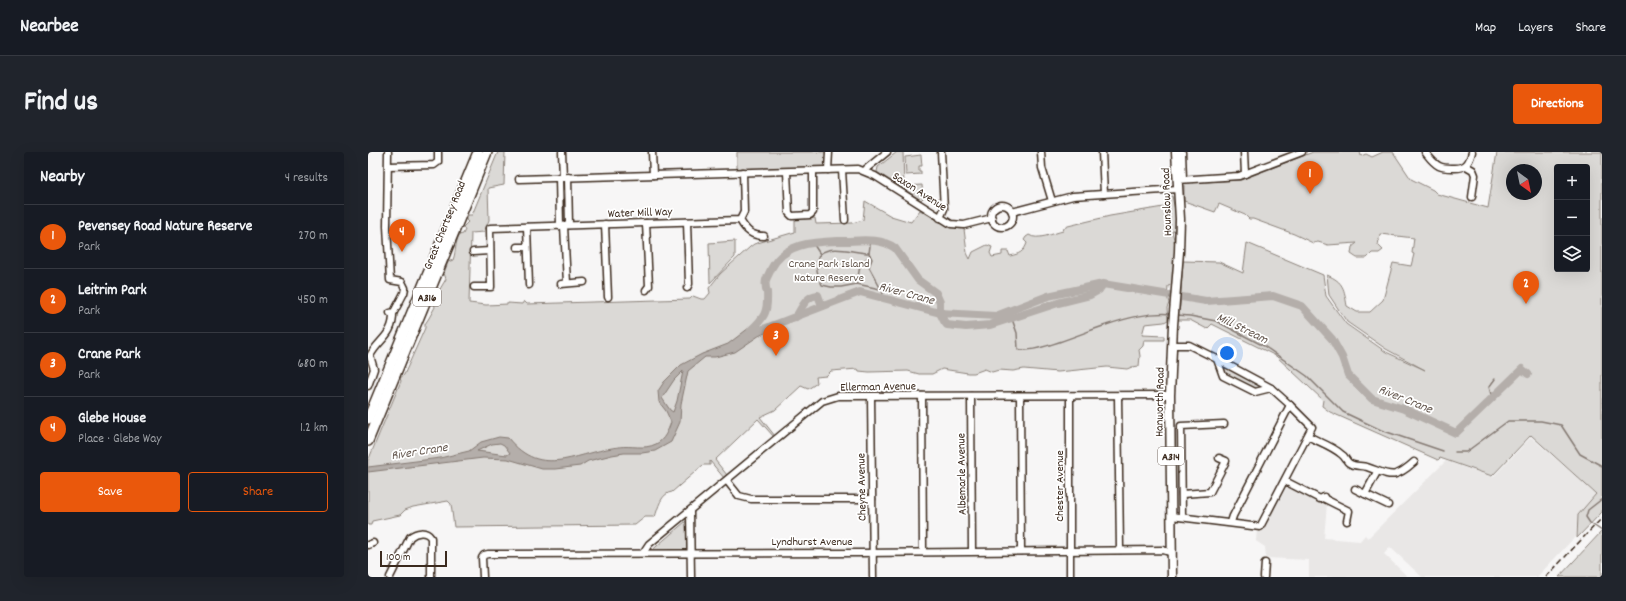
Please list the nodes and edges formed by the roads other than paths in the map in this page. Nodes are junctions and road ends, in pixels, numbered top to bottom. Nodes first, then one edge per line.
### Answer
1 (388, 152) edge
2 (438, 152) edge
3 (478, 152) edge
4 (487, 152) edge
5 (562, 152) edge
6 (652, 152) edge
7 (829, 152) edge
8 (887, 152) edge
9 (941, 152) edge
10 (1042, 152) edge
11 (1102, 152) edge
12 (1176, 152) edge
13 (1182, 152) edge
14 (1244, 152) edge
15 (1302, 152) edge
16 (1425, 152) edge
17 (1472, 152) edge
18 (388, 166) junction
19 (1466, 166) junction
20 (828, 170) junction
21 (842, 170) junction
22 (813, 171) junction
23 (865, 171) junction
24 (743, 172) junction
25 (787, 172) junction
26 (1245, 174) junction
27 (653, 176) junction
28 (563, 177) junction
29 (519, 179) dead end
30 (1180, 179) junction
31 (1178, 189) junction
32 (1104, 194) junction
33 (1472, 197) dead end
34 (1052, 201) junction
35 (1012, 212) junction
36 (940, 218) junction
37 (992, 218) junction
38 (740, 220) junction
39 (845, 220) dead end
40 (687, 222) junction
41 (646, 223) junction
42 (605, 224) junction
43 (565, 226) junction
44 (527, 227) junction
45 (764, 236) dead end
46 (517, 247) dead end
47 (527, 247) junction
48 (490, 251) junction
49 (473, 252) dead end
50 (1179, 252) joint
51 (584, 282) dead end
52 (529, 285) dead end
53 (474, 287) dead end
54 (687, 288) dead end
55 (646, 290) dead end
56 (608, 297) dead end
57 (1172, 345) junction
58 (1217, 359) junction
59 (368, 386) edge
60 (1271, 388) junction
61 (1170, 395) junction
62 (871, 396) junction
63 (922, 396) junction
64 (971, 396) junction
65 (1020, 396) junction
66 (1070, 396) junction
67 (1118, 396) junction
68 (1290, 405) junction
69 (368, 419) edge
70 (1224, 424) dead end
71 (1308, 436) junction
72 (368, 441) edge
73 (1219, 458) dead end
74 (1414, 462) dead end
75 (1377, 472) junction
76 (1285, 481) junction
77 (724, 482) junction
78 (1355, 489) dead end
79 (1182, 494) junction
80 (1366, 494) junction
81 (872, 500) junction
82 (1388, 505) dead end
83 (690, 511) junction
84 (1171, 516) junction
85 (1182, 517) junction
86 (1347, 521) dead end
87 (1231, 522) junction
88 (1172, 549) junction
89 (1120, 550) junction
90 (922, 551) junction
91 (972, 551) junction
92 (1021, 551) junction
93 (1071, 551) junction
94 (690, 552) junction
95 (873, 552) junction
96 (643, 553) junction
97 (1265, 563) dead end
98 (390, 577) edge
99 (431, 577) edge
100 (482, 577) edge
101 (691, 577) edge
102 (873, 577) edge
103 (1070, 577) edge
104 (1172, 577) edge
105 (1264, 577) edge

1 - 18 street
2 - 18 street
3 - 69 highway, Great Chertsey Road / A316
4 - 72 highway, Great Chertsey Road / A316
5 - 28 street
6 - 27 street
7 - 20 street
8 - 23 street
9 - 36 street
10 - 34 street
11 - 32 street
12 - 30 main road, Hounslow Road / A314
13 - 30 street
14 - 26 street
15 - 26 street
16 - 19 street
17 - 19 street
18 - 59 street
19 - 33 street
20 - 21 street, Saxon Avenue
20 - 22 street, Saxon Avenue
21 - 23 street, Saxon Avenue
21 - 39 street
22 - 25 street, Saxon Avenue
22 - 25 street
23 - 36 street, Saxon Avenue
24 - 25 street, Saxon Avenue
24 - 27 street, Saxon Avenue
24 - 38 street
26 - 30 street
27 - 28 street, Saxon Avenue
28 - 29 street, Saxon Avenue
28 - 43 street
28 - 43 street
30 - 31 main road, Hounslow Road / A314
31 - 32 street
31 - 50 main road, Hounslow Road / A314
32 - 34 street
34 - 35 street
35 - 37 street
35 - 37 street
36 - 37 street, Saxon Avenue
38 - 40 street, Water Mill Way
38 - 45 street
40 - 41 street, Water Mill Way
40 - 54 street
41 - 42 street, Water Mill Way
41 - 55 street
42 - 43 street, Water Mill Way
42 - 56 street
43 - 44 street, Water Mill Way
43 - 51 street
44 - 47 street
44 - 48 street, Water Mill Way
46 - 47 street
47 - 52 street
48 - 49 street
48 - 53 street
50 - 57 main road, Hanworth Road / A314
57 - 58 street
57 - 61 main road, Hanworth Road / A314
58 - 60 street
58 - 60 street
60 - 68 street
61 - 67 street, Ellerman Avenue
61 - 84 main road, Hanworth Road / A314
62 - 63 street, Ellerman Avenue
62 - 77 street, Ellerman Avenue
62 - 81 street, Cheyne Avenue
63 - 64 street, Ellerman Avenue
63 - 90 street
64 - 65 street, Ellerman Avenue
64 - 91 street, Albemarle Avenue
65 - 66 street, Ellerman Avenue
65 - 92 street
66 - 67 street, Ellerman Avenue
66 - 93 street, Chester Avenue
67 - 89 street
68 - 71 street
68 - 87 street
70 - 79 street, Hanworth Road
71 - 75 street
71 - 76 street
73 - 79 street
74 - 75 street
75 - 80 street
76 - 86 street
76 - 87 street
77 - 81 street
77 - 83 street, Ellerman Avenue
78 - 80 street
79 - 85 street, Hanworth Road
80 - 82 street
81 - 95 street, Cheyne Avenue
83 - 94 street
83 - 96 street, Ellerman Avenue
84 - 85 street
84 - 88 main road, Hanworth Road / A314
85 - 87 street
88 - 89 street, Lyndhurst Avenue
88 - 104 main road, Hanworth Road / A314
89 - 93 street, Lyndhurst Avenue
90 - 91 street, Lyndhurst Avenue
90 - 95 street, Lyndhurst Avenue
91 - 92 street, Lyndhurst Avenue
92 - 93 street, Lyndhurst Avenue
93 - 103 street, Chester Avenue
94 - 95 street, Lyndhurst Avenue
94 - 96 street, Lyndhurst Avenue
94 - 101 street
95 - 102 street, Cheyne Avenue
96 - 100 street, Lyndhurst Avenue
97 - 105 street
98 - 99 street

